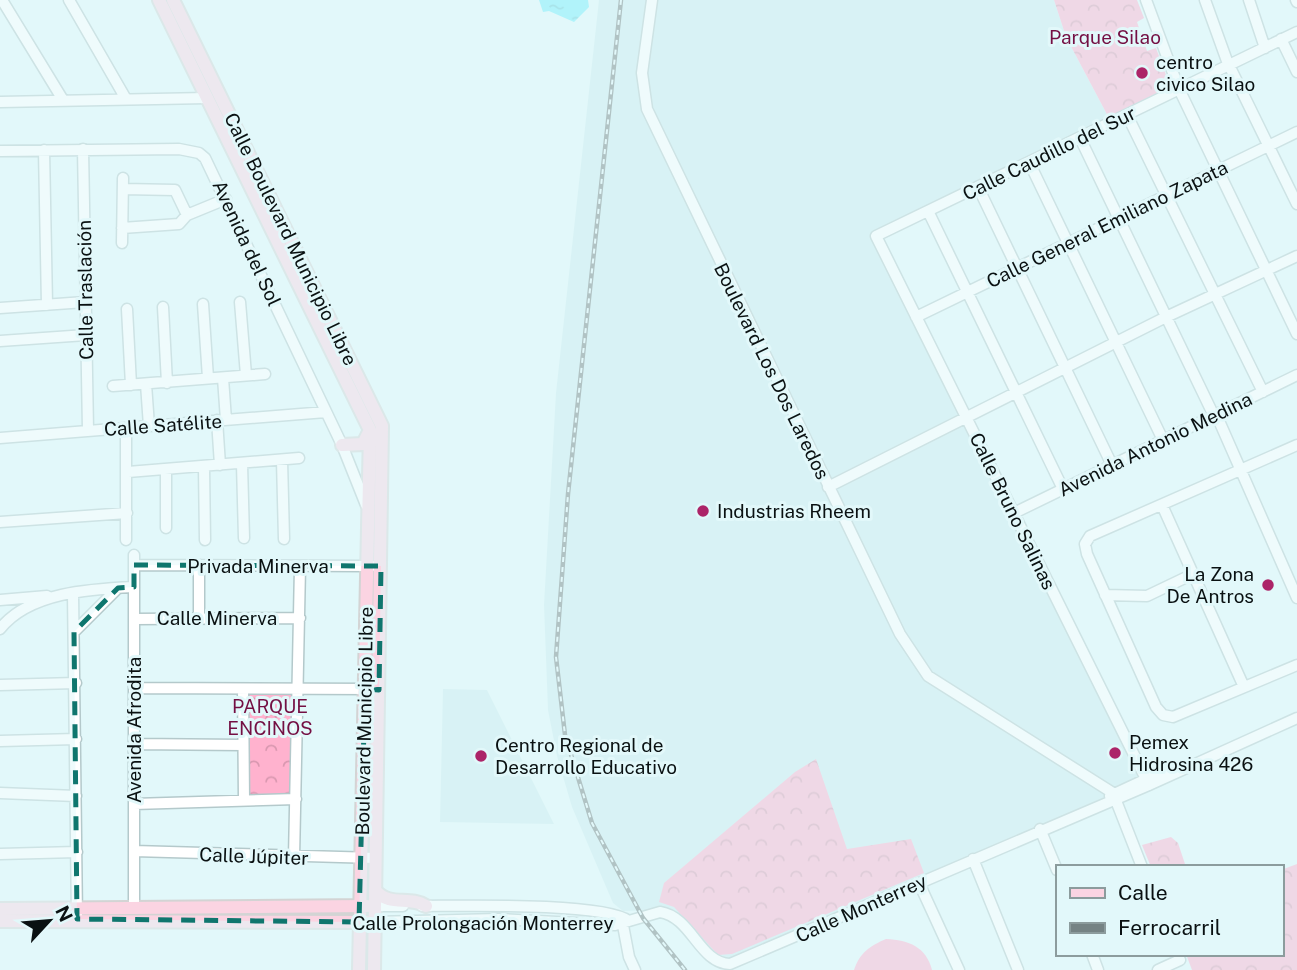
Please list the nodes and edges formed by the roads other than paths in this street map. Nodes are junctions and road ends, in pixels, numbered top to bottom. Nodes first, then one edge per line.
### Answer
1 (2, 0) edge
2 (69, 0) edge
3 (159, 0) edge
4 (173, 0) edge
5 (652, 0) edge
6 (1146, 0) edge
7 (1205, 0) edge
8 (1249, 0) edge
9 (1297, 32) edge
10 (1282, 40) junction
11 (1265, 48) junction
12 (1229, 65) junction
13 (1297, 72) edge
14 (1179, 89) junction
15 (207, 98) junction
16 (126, 99) junction
17 (62, 100) junction
18 (0, 102) edge
19 (1127, 115) junction
20 (1297, 132) edge
21 (1080, 138) junction
22 (1269, 145) junction
23 (83, 149) junction
24 (44, 150) junction
25 (0, 151) edge
26 (1030, 162) junction
27 (1218, 170) junction
28 (123, 177) dead end
29 (978, 187) junction
30 (123, 189) junction
31 (1167, 195) junction
32 (226, 199) junction
33 (1297, 204) edge
34 (928, 211) junction
35 (187, 215) junction
36 (1119, 218) junction
37 (122, 228) junction
38 (876, 236) joint
39 (122, 243) dead end
40 (1068, 243) junction
41 (1297, 256) edge
42 (1017, 268) junction
43 (1267, 270) junction
44 (967, 292) junction
45 (1216, 294) junction
46 (85, 302) junction
47 (240, 302) dead end
48 (203, 304) dead end
49 (47, 305) junction
50 (163, 307) dead end
51 (0, 308) edge
52 (127, 309) dead end
53 (916, 317) junction
54 (1166, 317) junction
55 (1297, 334) edge
56 (86, 335) junction
57 (0, 341) edge
58 (1116, 342) junction
59 (1065, 367) junction
60 (265, 374) dead end
61 (246, 375) junction
62 (1297, 375) edge
63 (208, 378) junction
64 (223, 378) junction
65 (167, 383) junction
66 (146, 384) junction
67 (131, 385) junction
68 (113, 386) dead end
69 (1016, 392) junction
70 (1263, 392) junction
71 (326, 412) junction
72 (966, 417) junction
73 (1217, 419) junction
74 (221, 420) junction
75 (149, 426) junction
76 (126, 428) junction
77 (88, 430) junction
78 (370, 430) junction
79 (0, 439) edge
80 (1163, 440) junction
81 (1297, 444) edge
82 (342, 445) junction
83 (299, 458) dead end
84 (282, 460) junction
85 (242, 464) junction
86 (220, 465) junction
87 (1112, 465) junction
88 (204, 467) junction
89 (166, 469) junction
90 (1240, 469) junction
91 (128, 472) junction
92 (370, 472) junction
93 (383, 485) junction
94 (828, 487) junction
95 (1063, 489) junction
96 (1162, 505) junction
97 (127, 513) junction
98 (1014, 513) junction
99 (369, 519) junction
100 (0, 522) edge
101 (166, 528) dead end
102 (244, 538) dead end
103 (284, 539) dead end
104 (127, 540) dead end
105 (205, 540) dead end
106 (134, 560) joint
107 (199, 565) junction
108 (300, 566) junction
109 (375, 566) junction
110 (1193, 574) junction
111 (118, 587) junction
112 (134, 587) junction
113 (73, 593) junction
114 (1105, 594) junction
115 (61, 595) junction
116 (1297, 598) edge
117 (0, 600) edge
118 (199, 618) junction
119 (300, 618) junction
120 (134, 619) junction
121 (0, 629) edge
122 (74, 632) junction
123 (1297, 664) edge
124 (76, 683) junction
125 (0, 685) edge
126 (1244, 687) junction
127 (134, 688) junction
128 (243, 689) junction
129 (298, 689) junction
130 (372, 689) junction
131 (1297, 712) edge
132 (1297, 718) edge
133 (76, 739) junction
134 (0, 741) edge
135 (134, 744) junction
136 (243, 745) junction
137 (1148, 782) junction
138 (0, 793) edge
139 (76, 796) junction
140 (1111, 798) junction
141 (244, 799) junction
142 (296, 799) junction
143 (134, 804) junction
144 (362, 813) junction
145 (376, 814) junction
146 (1040, 829) junction
147 (134, 851) junction
148 (77, 852) junction
149 (0, 854) edge
150 (294, 858) junction
151 (360, 858) junction
152 (375, 858) junction
153 (973, 859) junction
154 (1141, 865) edge
155 (1056, 868) edge
156 (919, 883) junction
157 (375, 890) junction
158 (134, 906) junction
159 (359, 906) junction
160 (374, 906) junction
161 (426, 906) junction
162 (0, 909) edge
163 (77, 913) junction
164 (624, 920) junction
165 (0, 921) edge
166 (359, 922) junction
167 (374, 922) junction
168 (1181, 961) edge
169 (359, 970) edge
170 (374, 970) edge
171 (635, 970) edge
172 (959, 970) edge
173 (1018, 970) edge
174 (1158, 970) edge

1 - 17 street
2 - 16 street
3 - 15 main road, Calle Boulevard Municipio Libre
4 - 93 main road, Calle Boulevard Municipio Libre
5 - 94 street, Boulevard Los Dos Laredos
6 - 14 street
7 - 12 street
8 - 11 street
9 - 10 street, Calle Caudillo del Sur
10 - 11 street, Calle Caudillo del Sur
10 - 13 street
11 - 12 street, Calle Caudillo del Sur
12 - 14 street, Calle Caudillo del Sur
12 - 22 street
14 - 19 street, Calle Caudillo del Sur
14 - 27 street
15 - 16 street
15 - 78 main road, Calle Boulevard Municipio Libre
16 - 17 street
17 - 18 street
19 - 21 street, Calle Caudillo del Sur
19 - 31 street
20 - 22 street, Calle General Emiliano Zapata
21 - 26 street, Calle Caudillo del Sur
21 - 36 street
22 - 27 street, Calle General Emiliano Zapata
22 - 33 street
23 - 24 street, Avenida del Sol
23 - 32 street, Avenida del Sol
23 - 46 street, Calle Traslación
24 - 25 street, Avenida del Sol
24 - 49 street
26 - 29 street, Calle Caudillo del Sur
26 - 40 street
27 - 31 street, Calle General Emiliano Zapata
27 - 43 street
28 - 30 street
29 - 34 street, Calle Caudillo del Sur
29 - 42 street
30 - 35 street
30 - 37 street
31 - 36 street, Calle General Emiliano Zapata
31 - 45 street
32 - 35 street
32 - 71 street, Avenida del Sol
34 - 38 street, Calle Caudillo del Sur
34 - 44 street
35 - 37 street
36 - 40 street, Calle General Emiliano Zapata
36 - 54 street
37 - 39 street
38 - 53 street, Calle Bruno Salinas
40 - 42 street, Calle General Emiliano Zapata
40 - 58 street
41 - 43 street
42 - 44 street, Calle General Emiliano Zapata
42 - 59 street
43 - 45 street
43 - 55 street
44 - 53 street, Calle General Emiliano Zapata
44 - 69 street
45 - 54 street
45 - 70 street
46 - 49 street
46 - 56 street, Calle Traslación
47 - 61 street
48 - 63 street
49 - 51 street
50 - 65 street
52 - 67 street
53 - 72 street, Calle Bruno Salinas
54 - 58 street
54 - 73 street
56 - 57 street
56 - 77 street, Calle Traslación
58 - 59 street
58 - 80 street
59 - 69 street
59 - 87 street
60 - 61 street
61 - 64 street
62 - 70 street, Avenida Antonio Medina
63 - 64 street
63 - 65 street
64 - 74 street
65 - 66 street
66 - 67 street
66 - 75 street
67 - 68 street
69 - 72 street
69 - 95 street
70 - 73 street, Avenida Antonio Medina
71 - 74 street, Calle Satélite
71 - 82 street, Avenida del Sol
72 - 94 street
72 - 98 street, Calle Bruno Salinas
73 - 80 street, Avenida Antonio Medina
73 - 90 street
74 - 75 street, Calle Satélite
74 - 86 street
75 - 76 street, Calle Satélite
76 - 77 street, Calle Satélite
76 - 91 street
77 - 79 street, Calle Satélite
78 - 82 main road
78 - 92 main road, Calle Boulevard Municipio Libre
80 - 87 street, Avenida Antonio Medina
81 - 90 street
82 - 92 street
82 - 99 street, Avenida del Sol
83 - 84 street
84 - 85 street
84 - 103 street
85 - 86 street
85 - 102 street
86 - 88 street
87 - 95 street, Avenida Antonio Medina
88 - 89 street
88 - 105 street
89 - 91 street
89 - 101 street
90 - 96 street
90 - 116 street
91 - 97 street
92 - 93 street
92 - 99 main road, Boulevard Municipio Libre
93 - 109 main road, Boulevard Municipio Libre
94 - 140 street, Boulevard Los Dos Laredos
95 - 98 street, Avenida Antonio Medina
96 - 110 street
96 - 114 street
97 - 100 street
97 - 104 street
98 - 137 street, Calle Bruno Salinas
99 - 109 main road, Boulevard Municipio Libre
106 - 107 street, Privada Minerva
106 - 112 street, Avenida Afrodita
107 - 108 street, Privada Minerva
107 - 118 street
108 - 109 street, Privada Minerva
108 - 119 street
109 - 130 main road, Boulevard Municipio Libre
110 - 114 street
110 - 126 street
111 - 112 street
111 - 113 street
111 - 122 street
112 - 120 street, Avenida Afrodita
113 - 115 street
113 - 122 street
114 - 126 street
115 - 117 street
115 - 121 street
118 - 119 street, Calle Minerva
118 - 120 street, Calle Minerva
119 - 129 street
120 - 127 street, Avenida Afrodita
122 - 124 street
123 - 126 street
124 - 125 street
124 - 133 street
127 - 128 street
127 - 135 street, Avenida Afrodita
128 - 129 street
128 - 136 street
129 - 130 street
129 - 142 street
130 - 144 main road, Boulevard Municipio Libre
130 - 145 main road, Boulevard Municipio Libre
131 - 137 street, Calle Monterrey
132 - 137 street, Calle Monterrey
133 - 134 street
133 - 139 street
135 - 136 street
135 - 143 street, Avenida Afrodita
136 - 141 street
137 - 140 street, Calle Monterrey
138 - 139 street
139 - 148 street
140 - 146 street, Calle Monterrey
140 - 154 street
141 - 142 street
141 - 143 street
142 - 150 street
143 - 147 street, Avenida Afrodita
144 - 145 main road
144 - 151 main road, Boulevard Municipio Libre
145 - 152 main road, Boulevard Municipio Libre
146 - 153 street, Calle Monterrey
146 - 155 street
147 - 150 street, Calle Júpiter
147 - 158 street, Avenida Afrodita
148 - 149 street
148 - 163 street
150 - 151 street, Calle Júpiter
151 - 152 street, Calle Júpiter
151 - 159 main road, Boulevard Municipio Libre
152 - 157 main road, Boulevard Municipio Libre
153 - 156 street, Calle Monterrey
153 - 173 street
156 - 164 street, Calle Monterrey
156 - 172 street
157 - 160 main road, Boulevard Municipio Libre
157 - 161 main road
158 - 159 main road, Calle Prolongación Monterrey
158 - 163 main road, Calle Prolongación Monterrey
159 - 160 main road, Calle Prolongación Monterrey
159 - 166 main road, Boulevard Municipio Libre
160 - 161 street, Calle Prolongación Monterrey
160 - 167 main road, Boulevard Municipio Libre
161 - 164 street, Calle Prolongación Monterrey
162 - 163 main road, Calle Prolongación Monterrey
163 - 165 main road, Calle Prolongación Monterrey
163 - 166 main road, Calle Prolongación Monterrey
164 - 167 street, Calle Prolongación Monterrey
164 - 171 street
166 - 167 main road, Calle Prolongación Monterrey
166 - 169 main road, Boulevard Municipio Libre
167 - 170 main road, Boulevard Municipio Libre
168 - 174 street

